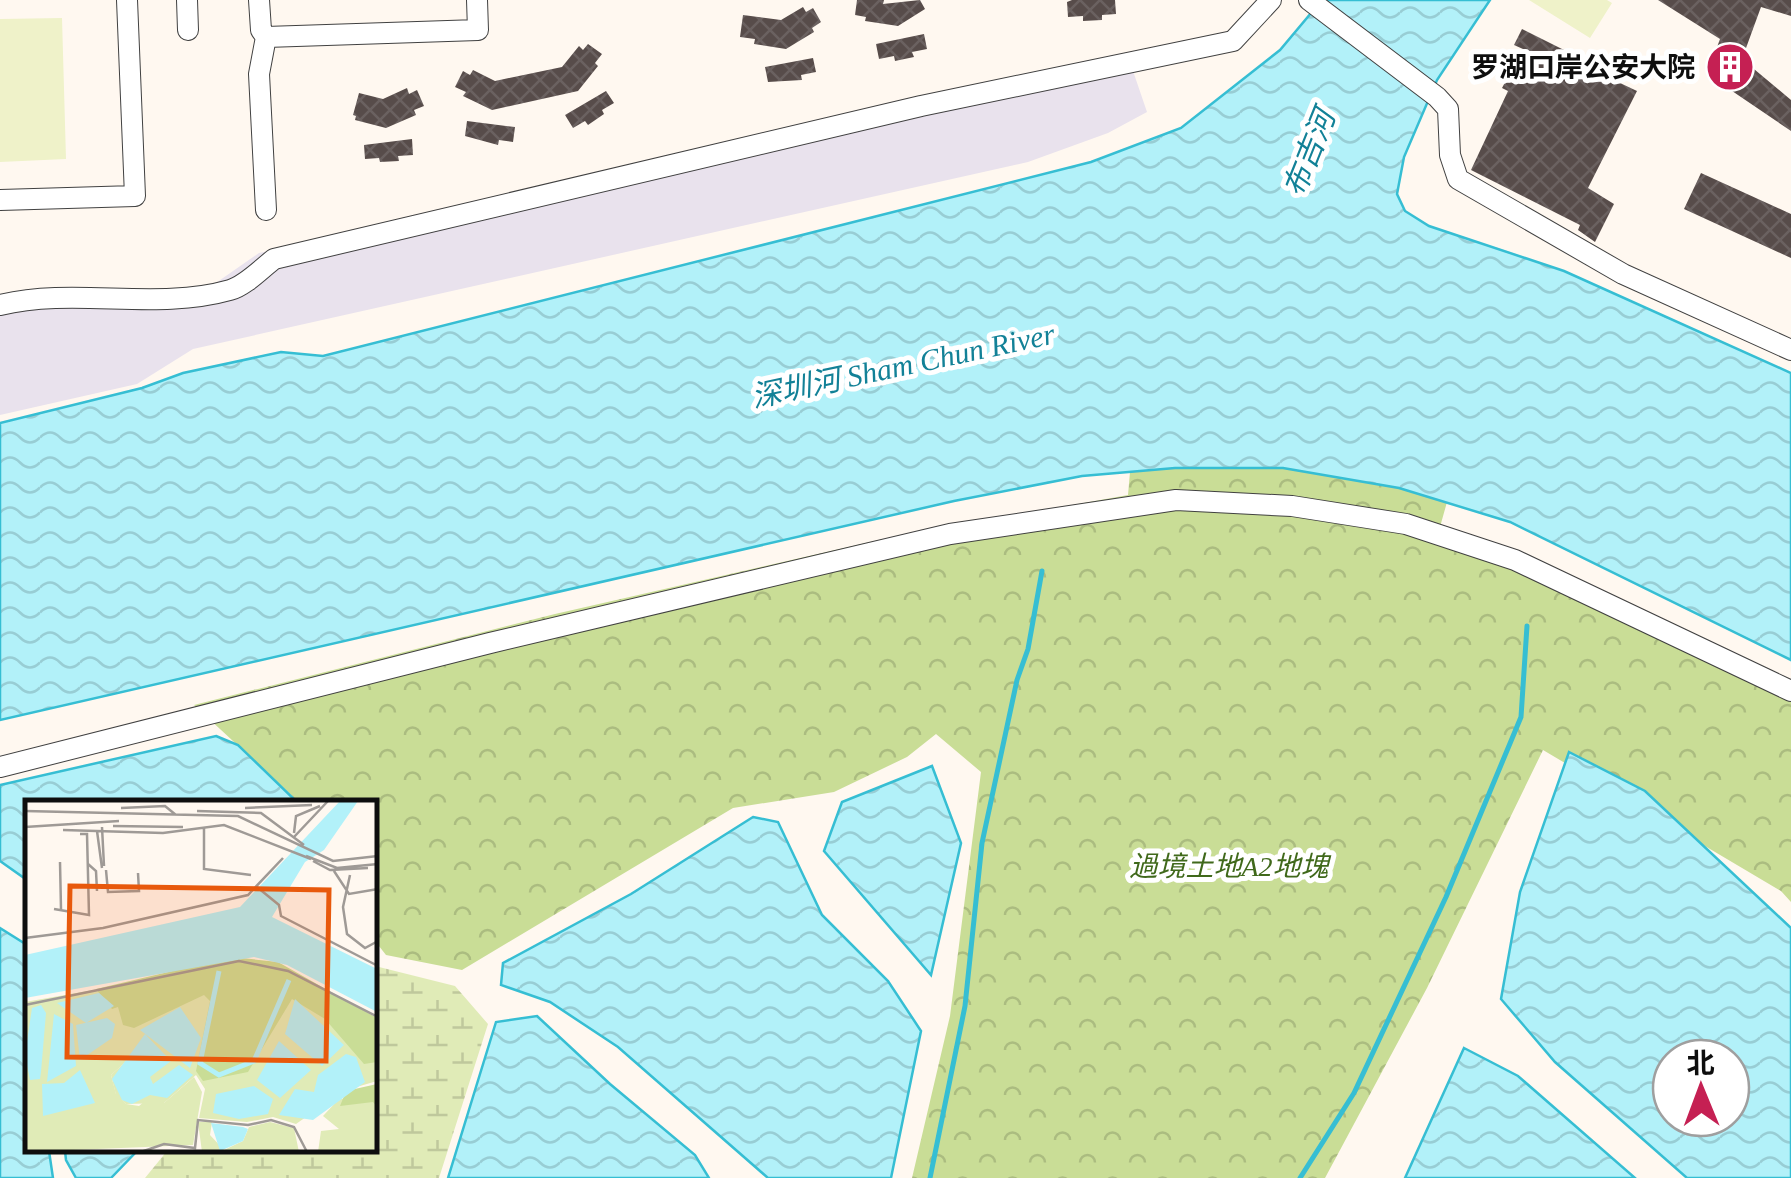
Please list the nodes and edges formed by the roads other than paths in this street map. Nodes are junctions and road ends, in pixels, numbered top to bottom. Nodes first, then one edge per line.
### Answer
1 (126, 0) edge
2 (187, 0) edge
3 (259, 0) edge
4 (476, 0) edge
5 (1271, 0) edge
6 (1308, 0) edge
7 (188, 30) dead end
8 (266, 36) junction
9 (0, 200) edge
10 (266, 210) dead end
11 (0, 305) edge
12 (1791, 350) edge
13 (1791, 692) edge
14 (0, 767) edge

1 - 9 street
2 - 7 street
3 - 8 street
4 - 8 street
5 - 11 street
6 - 12 street
8 - 10 street
13 - 14 street

